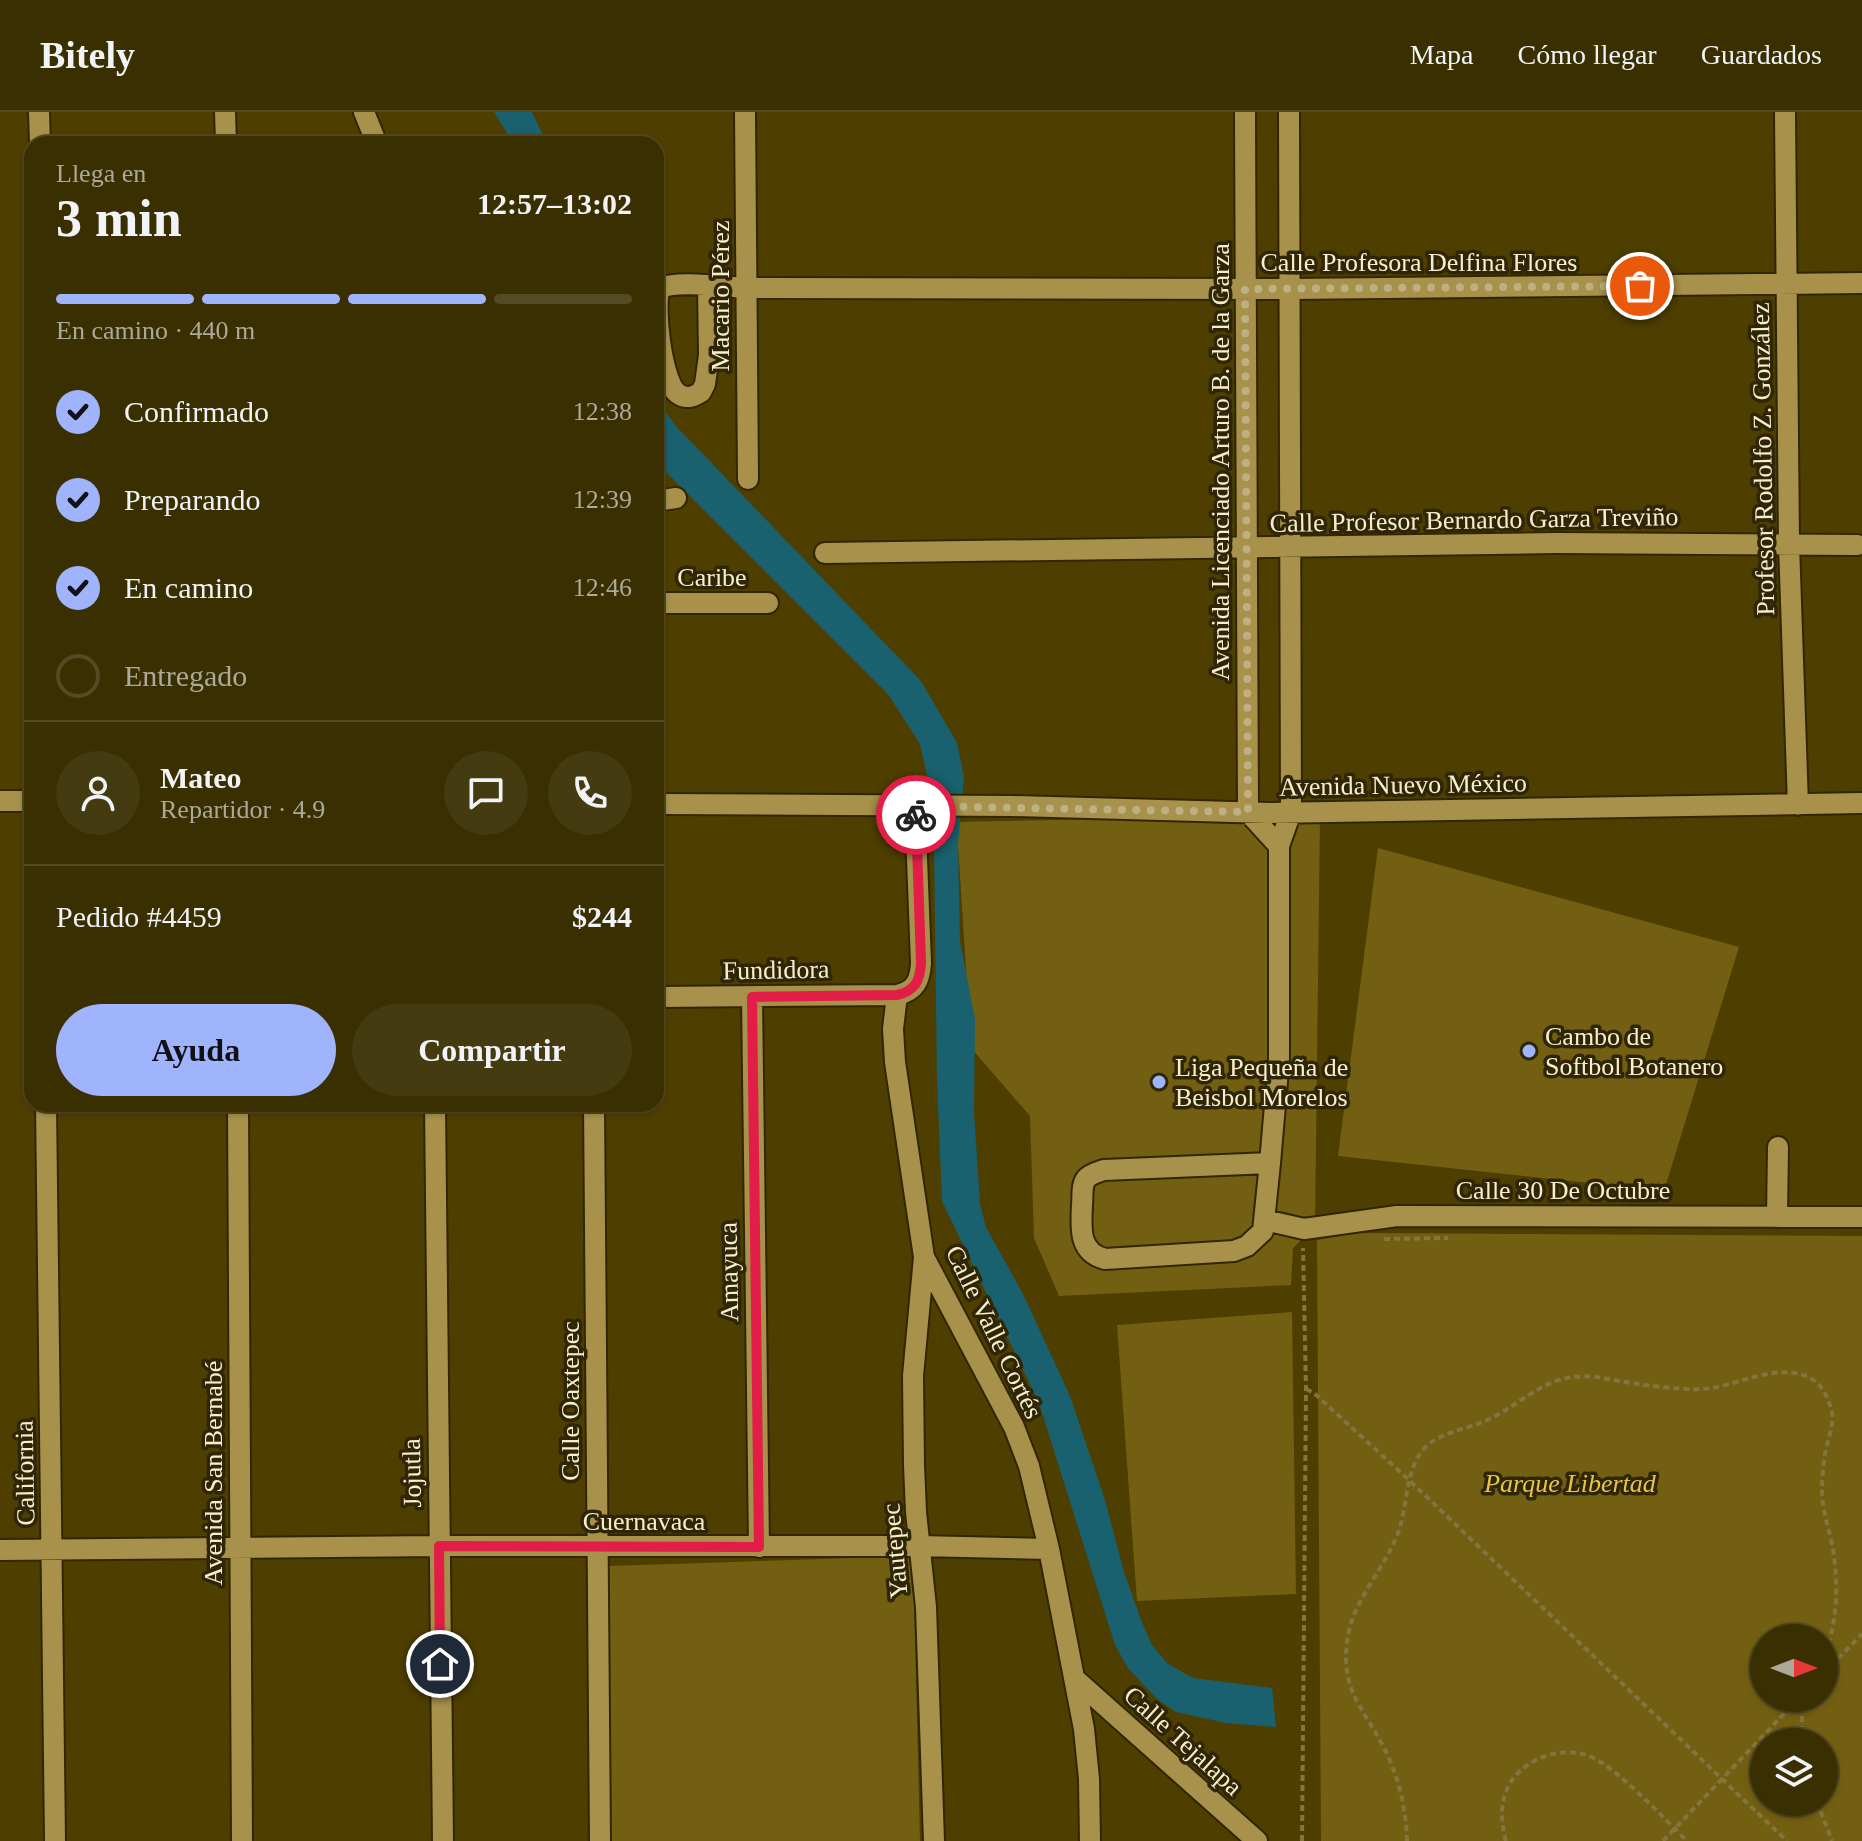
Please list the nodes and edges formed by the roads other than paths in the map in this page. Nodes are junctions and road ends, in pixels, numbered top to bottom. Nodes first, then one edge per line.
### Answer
1 (39, 112) edge
2 (225, 112) edge
3 (364, 112) edge
4 (745, 112) edge
5 (1245, 112) edge
6 (1289, 112) edge
7 (1785, 112) edge
8 (40, 136) edge
9 (226, 136) edge
10 (374, 136) edge
11 (1787, 283) junction
12 (1862, 283) edge
13 (664, 286) edge
14 (708, 286) junction
15 (746, 288) junction
16 (1245, 289) junction
17 (1291, 289) junction
18 (664, 355) edge
19 (748, 479) dead end
20 (1789, 544) junction
21 (1857, 545) dead end
22 (1291, 547) junction
23 (1246, 548) junction
24 (825, 553) dead end
25 (664, 603) edge
26 (768, 603) dead end
27 (0, 801) edge
28 (24, 801) edge
29 (1862, 803) edge
30 (664, 804) edge
31 (1798, 805) junction
32 (919, 806) junction
33 (1248, 812) junction
34 (1291, 812) junction
35 (1279, 846) junction
36 (897, 995) junction
37 (664, 997) edge
38 (752, 997) junction
39 (46, 1112) edge
40 (238, 1112) edge
41 (435, 1112) edge
42 (594, 1112) edge
43 (1778, 1147) dead end
44 (1270, 1163) junction
45 (1777, 1217) junction
46 (1862, 1217) edge
47 (1265, 1220) junction
48 (924, 1257) junction
49 (439, 1546) junction
50 (919, 1546) junction
51 (597, 1547) junction
52 (759, 1547) junction
53 (239, 1548) junction
54 (52, 1549) junction
55 (1049, 1549) junction
56 (0, 1550) edge
57 (1075, 1679) junction
58 (55, 1841) edge
59 (242, 1841) edge
60 (443, 1841) edge
61 (600, 1841) edge
62 (934, 1841) edge
63 (1090, 1841) edge
64 (1257, 1841) edge

1 - 8 street
2 - 9 street
3 - 10 street
4 - 15 street, Macario Pérez
5 - 16 street, Avenida Licenciado Arturo B. de la Garza
6 - 17 street
7 - 11 street, Profesor Rodolfo Z. González
11 - 12 street, Calle Profesora Delfina Flores
11 - 17 street, Calle Profesora Delfina Flores
11 - 20 street, Profesor Rodolfo Z. González
13 - 14 street, Calle Profesora Delfina Flores
14 - 15 street, Calle Profesora Delfina Flores
14 - 18 street, Calle Profesora Delfina Flores
15 - 16 street, Calle Profesora Delfina Flores
15 - 19 street, Macario Pérez
16 - 17 street, Calle Profesora Delfina Flores
16 - 23 street, Avenida Licenciado Arturo B. de la Garza
17 - 22 street
20 - 21 street, Calle Profesor Bernardo Garza Treviño
20 - 22 street, Calle Profesor Bernardo Garza Treviño
20 - 31 street, Profesor Rodolfo Z. González
22 - 23 street, Calle Profesor Bernardo Garza Treviño
22 - 34 street
23 - 24 street, Calle Profesor Bernardo Garza Treviño
23 - 33 street, Avenida Licenciado Arturo B. de la Garza
25 - 26 street, Caribe
27 - 28 street
29 - 31 street, Avenida Nuevo México
30 - 32 street, Avenida Nuevo México
31 - 34 street, Avenida Nuevo México
32 - 33 street, Avenida Nuevo México
32 - 36 street
33 - 34 street, Avenida Nuevo México
33 - 35 street
34 - 35 street
35 - 44 street
36 - 38 street, Fundidora
36 - 48 street, Calle Valle Cortés
37 - 38 street, Fundidora
38 - 52 street, Amayuca
39 - 54 street, California
40 - 53 street, Avenida San Bernabé
41 - 49 street, Jojutla
42 - 51 street, Calle Oaxtepec
43 - 45 street
44 - 47 street
44 - 47 street
45 - 46 street, Calle 30 De Octubre
45 - 47 street, Calle 30 De Octubre
48 - 50 street, Yautepec
48 - 55 street, Calle Valle Cortés
49 - 51 street, Cuernavaca
49 - 53 street, Cuernavaca
49 - 60 street, Jojutla
50 - 52 street, Cuernavaca
50 - 55 street, Cuernavaca
50 - 62 street, Yautepec
51 - 52 street, Cuernavaca
51 - 61 street, Calle Oaxtepec
53 - 54 street, Cuernavaca
53 - 59 street, Avenida San Bernabé
54 - 56 street, Cuernavaca
54 - 58 street, California
55 - 57 street, Calle Valle Cortés
57 - 63 street, Calle Valle Cortés
57 - 64 street, Calle Tejalapa

